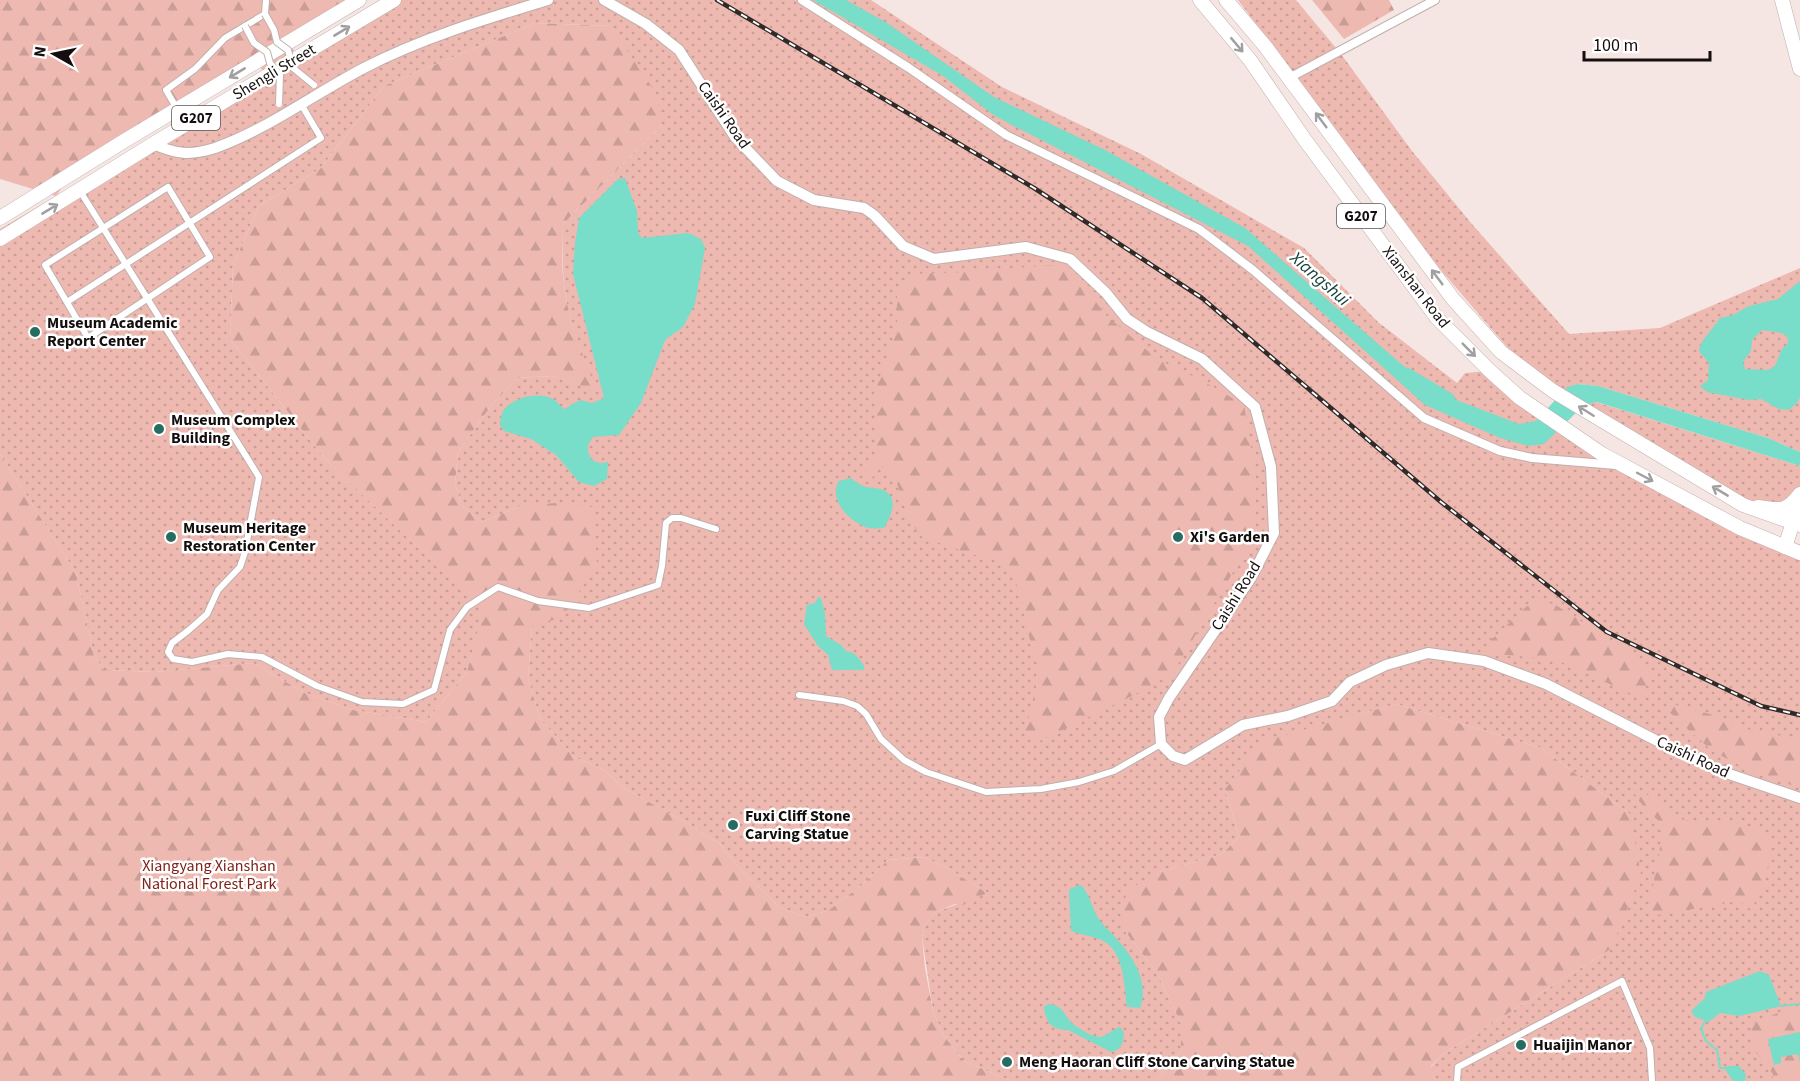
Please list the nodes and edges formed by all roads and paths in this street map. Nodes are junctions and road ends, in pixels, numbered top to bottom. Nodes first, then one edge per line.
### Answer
1 (266, 0) edge
2 (359, 0) edge
3 (394, 0) edge
4 (548, 0) edge
5 (604, 0) edge
6 (802, 0) edge
7 (1200, 0) edge
8 (1226, 0) edge
9 (1435, 0) edge
10 (1782, 0) edge
11 (265, 14) junction
12 (245, 26) junction
13 (293, 68) junction
14 (1800, 69) edge
15 (280, 75) junction
16 (1289, 78) junction
17 (301, 104) junction
18 (177, 109) junction
19 (153, 144) junction
20 (80, 191) junction
21 (0, 218) edge
22 (189, 222) junction
23 (104, 227) junction
24 (0, 239) edge
25 (125, 263) junction
26 (148, 299) junction
27 (67, 302) junction
28 (1624, 466) junction
29 (1800, 494) edge
30 (1800, 501) edge
31 (1743, 505) junction
32 (1797, 524) edge
33 (716, 529) dead end
34 (1785, 547) junction
35 (1800, 552) edge
36 (799, 695) dead end
37 (1161, 744) junction
38 (1800, 798) edge
39 (1456, 1081) edge
40 (1652, 1081) edge

1 - 11 street
2 -> 18 main road, Shengli Street / G207
19 -> 3 main road, Shengli Street / G207
4 - 17 street
5 - 37 street, Caishi Road
6 - 28 street
7 -> 28 main road, Xianshan Road / G207
8 - 16 main road, Xianshan Road / G207
9 - 16 street
10 - 14 main road
11 - 12 street
11 - 13 street, bridge
12 - 15 street, bridge
12 - 18 street
13 - 15 street, bridge
13 - 17 street, bridge
15 - 17 street, bridge
31 -> 16 main road, Xianshan Road / G207
17 - 19 street
17 - 22 street
18 - 21 main road, Shengli Street / G207
19 - 20 main road, Shengli Street / G207
20 - 23 street
24 -> 20 main road, Shengli Street / G207
22 - 23 street
22 - 25 street
22 - 26 street
23 - 25 street
23 - 27 street
25 - 26 street
25 - 27 street
26 - 27 street
26 - 33 street
28 -> 34 main road
29 - 31 main road
30 - 32 main road
31 - 32 main road, G207
32 - 34 main road
34 - 35 main road
36 - 37 street
37 - 38 street, Caishi Road
39 - 40 street

